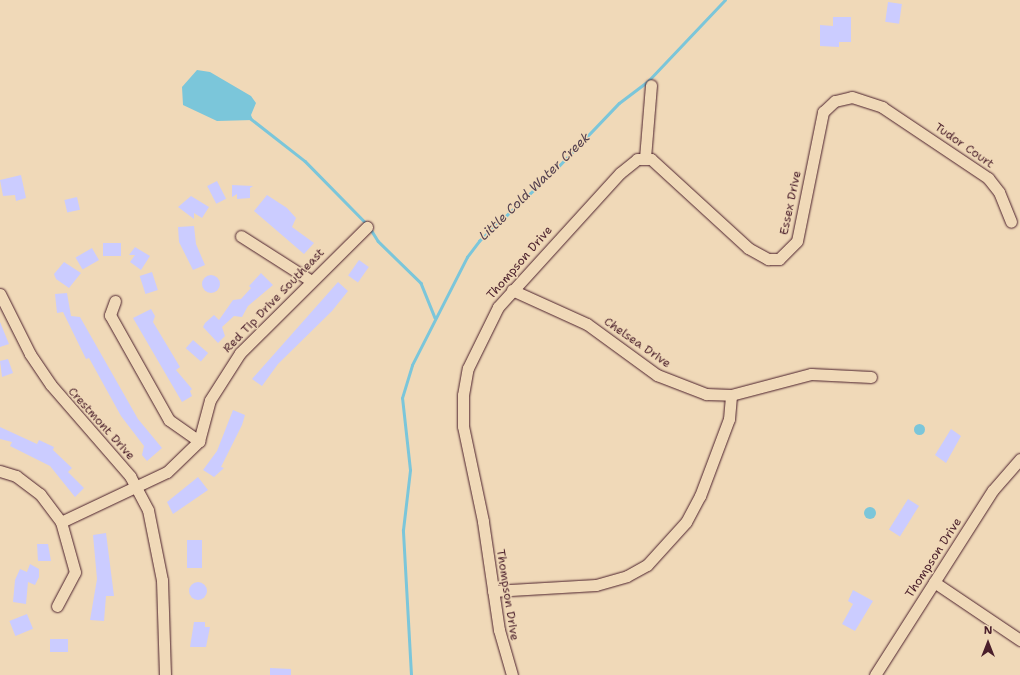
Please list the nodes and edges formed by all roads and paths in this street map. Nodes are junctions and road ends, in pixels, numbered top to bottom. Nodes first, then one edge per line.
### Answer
1 (651, 85) dead end
2 (882, 107) joint
3 (645, 158) junction
4 (1011, 222) dead end
5 (367, 226) dead end
6 (241, 236) dead end
7 (310, 280) junction
8 (512, 290) junction
9 (0, 294) edge
10 (115, 301) dead end
11 (871, 378) dead end
12 (731, 395) junction
13 (199, 441) junction
14 (1020, 459) edge
15 (0, 470) edge
16 (135, 485) junction
17 (61, 522) junction
18 (934, 582) junction
19 (493, 591) junction
20 (57, 606) dead end
21 (1020, 640) edge
22 (165, 675) edge
23 (512, 675) edge
24 (875, 675) edge

1 - 3 street
2 - 3 street, Essex Drive
2 - 4 street, Tudor Court
3 - 8 street, Thompson Drive
5 - 7 street, Red Tip Drive Southeast
6 - 7 street
7 - 13 street, Red Tip Drive Southeast
8 - 12 street, Chelsea Drive
8 - 19 street, Thompson Drive
9 - 16 street, Crestmont Drive
10 - 13 street
11 - 12 street, Chelsea Drive
12 - 19 street
13 - 16 street
14 - 18 street, Thompson Drive
15 - 17 street
16 - 17 street
16 - 22 street, Crestmont Drive
17 - 20 street
18 - 21 street
18 - 24 street, Thompson Drive
19 - 23 street, Thompson Drive

